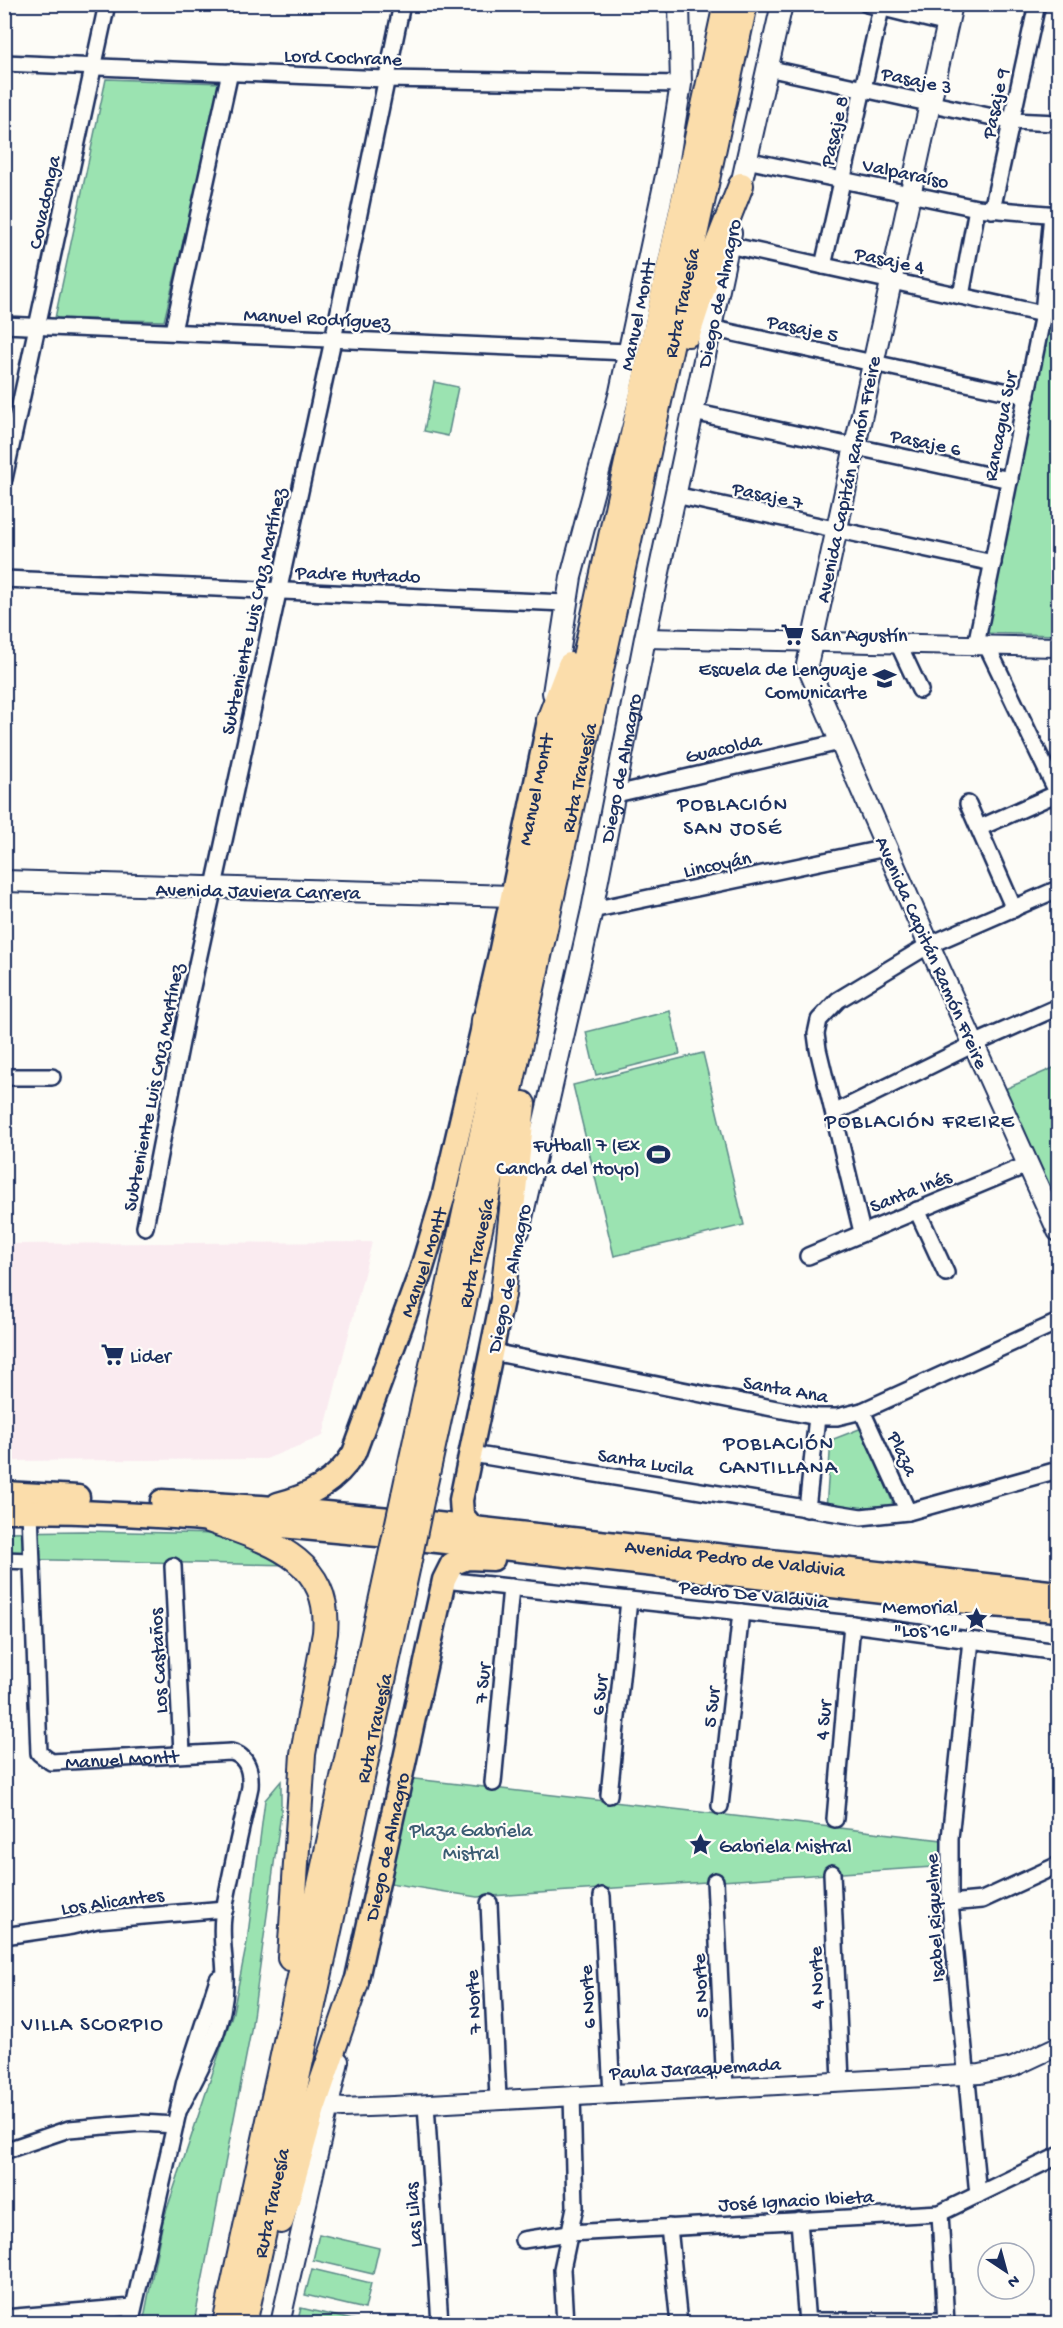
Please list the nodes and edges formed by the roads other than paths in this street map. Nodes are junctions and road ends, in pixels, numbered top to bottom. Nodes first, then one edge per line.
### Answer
1 (107, 4) edge
2 (402, 4) edge
3 (679, 4) edge
4 (726, 4) edge
5 (745, 4) edge
6 (782, 4) edge
7 (1036, 4) edge
8 (877, 6) edge
9 (950, 14) edge
10 (4, 63) edge
11 (94, 68) junction
12 (767, 68) junction
13 (230, 72) junction
14 (385, 79) junction
15 (681, 84) junction
16 (864, 89) junction
17 (930, 103) junction
18 (1011, 121) junction
19 (1059, 123) edge
20 (746, 160) junction
21 (844, 180) junction
22 (741, 185) junction
23 (909, 194) junction
24 (977, 208) junction
25 (993, 210) junction
26 (1055, 214) edge
27 (728, 246) junction
28 (823, 266) junction
29 (890, 281) junction
30 (961, 296) junction
31 (1043, 314) junction
32 (4, 325) edge
33 (37, 327) junction
34 (710, 328) junction
35 (173, 331) junction
36 (333, 340) junction
37 (628, 352) junction
38 (872, 364) junction
39 (1027, 396) junction
40 (693, 412) junction
41 (656, 417) junction
42 (854, 447) junction
43 (4, 479) edge
44 (1010, 480) junction
45 (675, 495) junction
46 (836, 530) junction
47 (993, 563) junction
48 (4, 579) edge
49 (278, 591) junction
50 (597, 596) junction
51 (566, 603) junction
52 (645, 638) junction
53 (811, 643) junction
54 (898, 643) junction
55 (981, 646) junction
56 (1059, 647) edge
57 (920, 690) dead end
58 (549, 720) junction
59 (840, 742) junction
60 (616, 794) junction
61 (1058, 794) edge
62 (968, 804) dead end
63 (979, 828) junction
64 (886, 848) junction
65 (4, 881) edge
66 (213, 889) junction
67 (1059, 890) edge
68 (512, 896) junction
69 (1014, 909) junction
70 (592, 910) junction
71 (929, 945) junction
72 (1059, 1007) edge
73 (529, 1012) junction
74 (484, 1020) junction
75 (974, 1044) junction
76 (4, 1077) edge
77 (52, 1077) dead end
78 (834, 1113) junction
79 (1029, 1164) junction
80 (474, 1167) junction
81 (917, 1210) junction
82 (145, 1227) dead end
83 (1059, 1231) edge
84 (862, 1232) junction
85 (808, 1256) dead end
86 (946, 1273) dead end
87 (503, 1295) junction
88 (1059, 1322) edge
89 (492, 1352) junction
90 (862, 1411) junction
91 (817, 1416) junction
92 (472, 1454) junction
93 (1059, 1470) edge
94 (4, 1493) edge
95 (413, 1496) junction
96 (261, 1507) junction
97 (807, 1509) junction
98 (4, 1511) edge
99 (30, 1511) junction
100 (908, 1512) junction
101 (209, 1520) junction
102 (473, 1528) junction
103 (409, 1529) junction
104 (4, 1560) edge
105 (30, 1561) junction
106 (399, 1563) junction
107 (648, 1564) junction
108 (173, 1566) dead end
109 (444, 1580) junction
110 (511, 1587) junction
111 (1059, 1593) edge
112 (628, 1600) junction
113 (1028, 1609) junction
114 (1059, 1610) edge
115 (741, 1612) junction
116 (1059, 1618) edge
117 (852, 1624) junction
118 (971, 1640) junction
119 (1059, 1652) edge
120 (182, 1753) junction
121 (493, 1783) dead end
122 (609, 1795) dead end
123 (720, 1806) dead end
124 (835, 1819) dead end
125 (1058, 1867) edge
126 (832, 1873) dead end
127 (715, 1881) dead end
128 (602, 1896) dead end
129 (489, 1903) dead end
130 (950, 1903) junction
131 (225, 1909) junction
132 (4, 1936) edge
133 (356, 1983) junction
134 (287, 2033) junction
135 (1059, 2046) edge
136 (967, 2075) junction
137 (841, 2081) junction
138 (725, 2088) junction
139 (572, 2095) junction
140 (612, 2095) junction
141 (498, 2098) junction
142 (426, 2104) junction
143 (329, 2106) junction
144 (175, 2124) junction
145 (4, 2151) edge
146 (1059, 2156) edge
147 (978, 2195) junction
148 (940, 2212) junction
149 (799, 2220) junction
150 (669, 2227) junction
151 (569, 2233) junction
152 (523, 2240) dead end
153 (133, 2307) junction
154 (4, 2318) edge
155 (807, 2322) edge
156 (946, 2322) edge
157 (130, 2324) edge
158 (225, 2324) edge
159 (244, 2324) edge
160 (250, 2324) edge
161 (280, 2324) edge
162 (440, 2324) edge
163 (565, 2324) edge
164 (679, 2324) edge

1 - 11 street, Covadonga
2 - 14 street, Subteniente Luis Cruz Martínez
3 - 15 main road, Manuel Montt
4 - 50 highway, Ruta Travesía
5 - 41 highway, Ruta Travesía
6 - 12 main road, Diego de Almagro
7 - 18 street, Pasaje 9
8 - 9 street
8 - 16 street, Pasaje 8
9 - 17 main road, Avenida Capitán Ramón Freire
10 - 11 street, Lord Cochrane
11 - 13 street, Lord Cochrane
11 - 33 street, Covadonga
12 - 16 street, Pasaje 3
12 - 20 main road, Diego de Almagro
13 - 14 street, Lord Cochrane
13 - 35 street
14 - 15 street, Lord Cochrane
14 - 36 street, Subteniente Luis Cruz Martínez
15 - 37 main road, Manuel Montt
16 - 17 street, Pasaje 3
16 - 21 street, Pasaje 8
17 - 18 street, Pasaje 3
17 - 23 main road, Avenida Capitán Ramón Freire
18 - 19 street, Pasaje 3
18 - 25 street, Pasaje 9
20 - 21 street, Valparaíso
20 - 22 main road, Diego de Almagro
21 - 23 street, Valparaíso
21 - 28 street, Pasaje 8
22 - 27 main road, Diego de Almagro
22 - 41 highway
23 - 24 street, Valparaíso
23 - 29 main road, Avenida Capitán Ramón Freire
24 - 25 street, Valparaíso
24 - 30 street
25 - 26 street, Valparaíso
26 - 31 street, Rancagua Sur
27 - 28 street, Pasaje 4
27 - 34 main road, Diego de Almagro
28 - 29 street, Pasaje 4
29 - 30 street, Pasaje 4
29 - 38 main road, Avenida Capitán Ramón Freire
30 - 31 street, Pasaje 4
31 - 39 street, Rancagua Sur
32 - 33 street, Manuel Rodríguez
33 - 35 street, Manuel Rodríguez
33 - 43 street, Covadonga
34 - 38 street, Pasaje 5
34 - 40 main road, Diego de Almagro
35 - 36 street, Manuel Rodríguez
36 - 37 street, Manuel Rodríguez
36 - 49 street, Subteniente Luis Cruz Martínez
37 - 51 main road, Manuel Montt
38 - 39 street, Pasaje 5
38 - 42 main road, Avenida Capitán Ramón Freire
39 - 44 street, Rancagua Sur
40 - 42 street, Pasaje 6
40 - 45 main road, Diego de Almagro
41 - 73 highway, Ruta Travesía
42 - 44 street, Pasaje 6
42 - 46 main road, Avenida Capitán Ramón Freire
44 - 47 street, Rancagua Sur
45 - 46 street, Pasaje 7
45 - 52 main road, Diego de Almagro
46 - 47 street, Pasaje 7
46 - 53 main road, Avenida Capitán Ramón Freire
47 - 55 street, Rancagua Sur
48 - 49 street, Padre Hurtado
49 - 51 street, Padre Hurtado
49 - 66 street, Subteniente Luis Cruz Martínez
50 - 58 highway
50 - 80 highway, Ruta Travesía
51 - 58 main road, Manuel Montt
52 - 53 street
52 - 60 main road, Diego de Almagro
53 - 54 street
53 - 59 main road, Avenida Capitán Ramón Freire
54 - 55 street
54 - 57 street
55 - 56 street
55 - 61 street
58 - 68 main road, Manuel Montt
59 - 60 street, Guacolda
59 - 64 main road, Avenida Capitán Ramón Freire
60 - 70 main road, Diego de Almagro
61 - 63 street
62 - 63 street
63 - 69 street
64 - 70 street, Lincoyán
64 - 71 main road, Avenida Capitán Ramón Freire
65 - 66 main road, Avenida Javiera Carrera
66 - 68 main road, Avenida Javiera Carrera
66 - 82 street, Subteniente Luis Cruz Martínez
67 - 69 street
68 - 74 main road, Manuel Montt
69 - 71 street
70 - 87 main road, Diego de Almagro
71 - 75 main road, Avenida Capitán Ramón Freire
71 - 78 street
72 - 75 street
73 - 87 highway
73 - 95 highway, Ruta Travesía
74 - 80 highway
74 - 96 main road, Manuel Montt
75 - 78 street
75 - 79 main road, Avenida Capitán Ramón Freire
76 - 77 street
78 - 84 street
79 - 81 street, Santa Inés
79 - 83 main road, Avenida Capitán Ramón Freire
80 - 95 highway, Ruta Travesía
81 - 84 street, Santa Inés
81 - 86 street
84 - 85 street, Santa Inés
87 - 89 main road, Diego de Almagro
88 - 90 street, Santa Ana
89 - 91 street, Santa Ana
89 - 92 main road, Diego de Almagro
90 - 91 street, Santa Ana
90 - 100 street, Plaza
91 - 97 street
92 - 97 street, Santa Lucila
92 - 102 main road, Diego de Almagro
93 - 100 street, Santa Lucila
94 - 96 main road
95 - 106 highway, Ruta Travesía, bridge
96 - 103 main road
97 - 100 street, Santa Lucila
98 - 99 main road
99 - 101 main road
99 - 105 street, Manuel Montt
101 - 103 main road
101 - 134 highway
102 - 103 main road, Avenida Pedro de Valdivia
102 - 111 main road, Avenida Pedro de Valdivia
103 - 107 main road, Avenida Pedro de Valdivia
104 - 105 street
105 - 120 street, Manuel Montt
106 - 134 highway, Ruta Travesía
106 - 159 highway, Ruta Travesía
107 - 109 main road
107 - 113 main road, Avenida Pedro de Valdivia
108 - 120 street, Los Castaños
109 - 110 street, Pedro De Valdivia
109 - 133 main road, Diego de Almagro
110 - 112 street, Pedro De Valdivia
110 - 121 street, 7 Sur
112 - 115 street, Pedro De Valdivia
112 - 122 street, 6 Sur
113 - 114 main road, Avenida Pedro de Valdivia
113 - 116 main road, Avenida Pedro de Valdivia
115 - 117 street, Pedro De Valdivia
115 - 123 street, 5 Sur
117 - 118 street, Pedro De Valdivia
117 - 124 street, 4 Sur
118 - 119 street, Pedro De Valdivia
118 - 130 street, Isabel Riquelme
120 - 131 street, Manuel Montt
125 - 130 street
126 - 137 street, 4 Norte
127 - 138 street, 5 Norte
128 - 140 street, 6 Norte
129 - 141 street, 7 Norte
130 - 136 street, Isabel Riquelme
131 - 132 street, Los Alicantes
131 - 144 street, Manuel Montt
133 - 143 street, Diego de Almagro
133 - 160 highway
134 - 158 highway, Ruta Travesía
135 - 136 street, Paula Jaraquemada
136 - 137 street, Paula Jaraquemada
136 - 147 street, Isabel Riquelme
137 - 138 street, Paula Jaraquemada
138 - 140 street, Paula Jaraquemada
139 - 140 street, Paula Jaraquemada
139 - 141 street, Paula Jaraquemada
139 - 151 street
141 - 142 street, Paula Jaraquemada
142 - 143 street, Paula Jaraquemada
142 - 162 street, Las Lilas
143 - 161 street, Diego de Almagro
144 - 145 street
144 - 153 street, Manuel Montt
146 - 147 street, José Ignacio Ibieta
147 - 148 street, José Ignacio Ibieta
148 - 149 street, José Ignacio Ibieta
148 - 156 street
149 - 150 street, José Ignacio Ibieta
149 - 155 street
150 - 151 street, José Ignacio Ibieta
150 - 164 street
151 - 152 street, José Ignacio Ibieta
151 - 163 street
153 - 154 street
153 - 157 street, Manuel Montt
155 - 156 street

